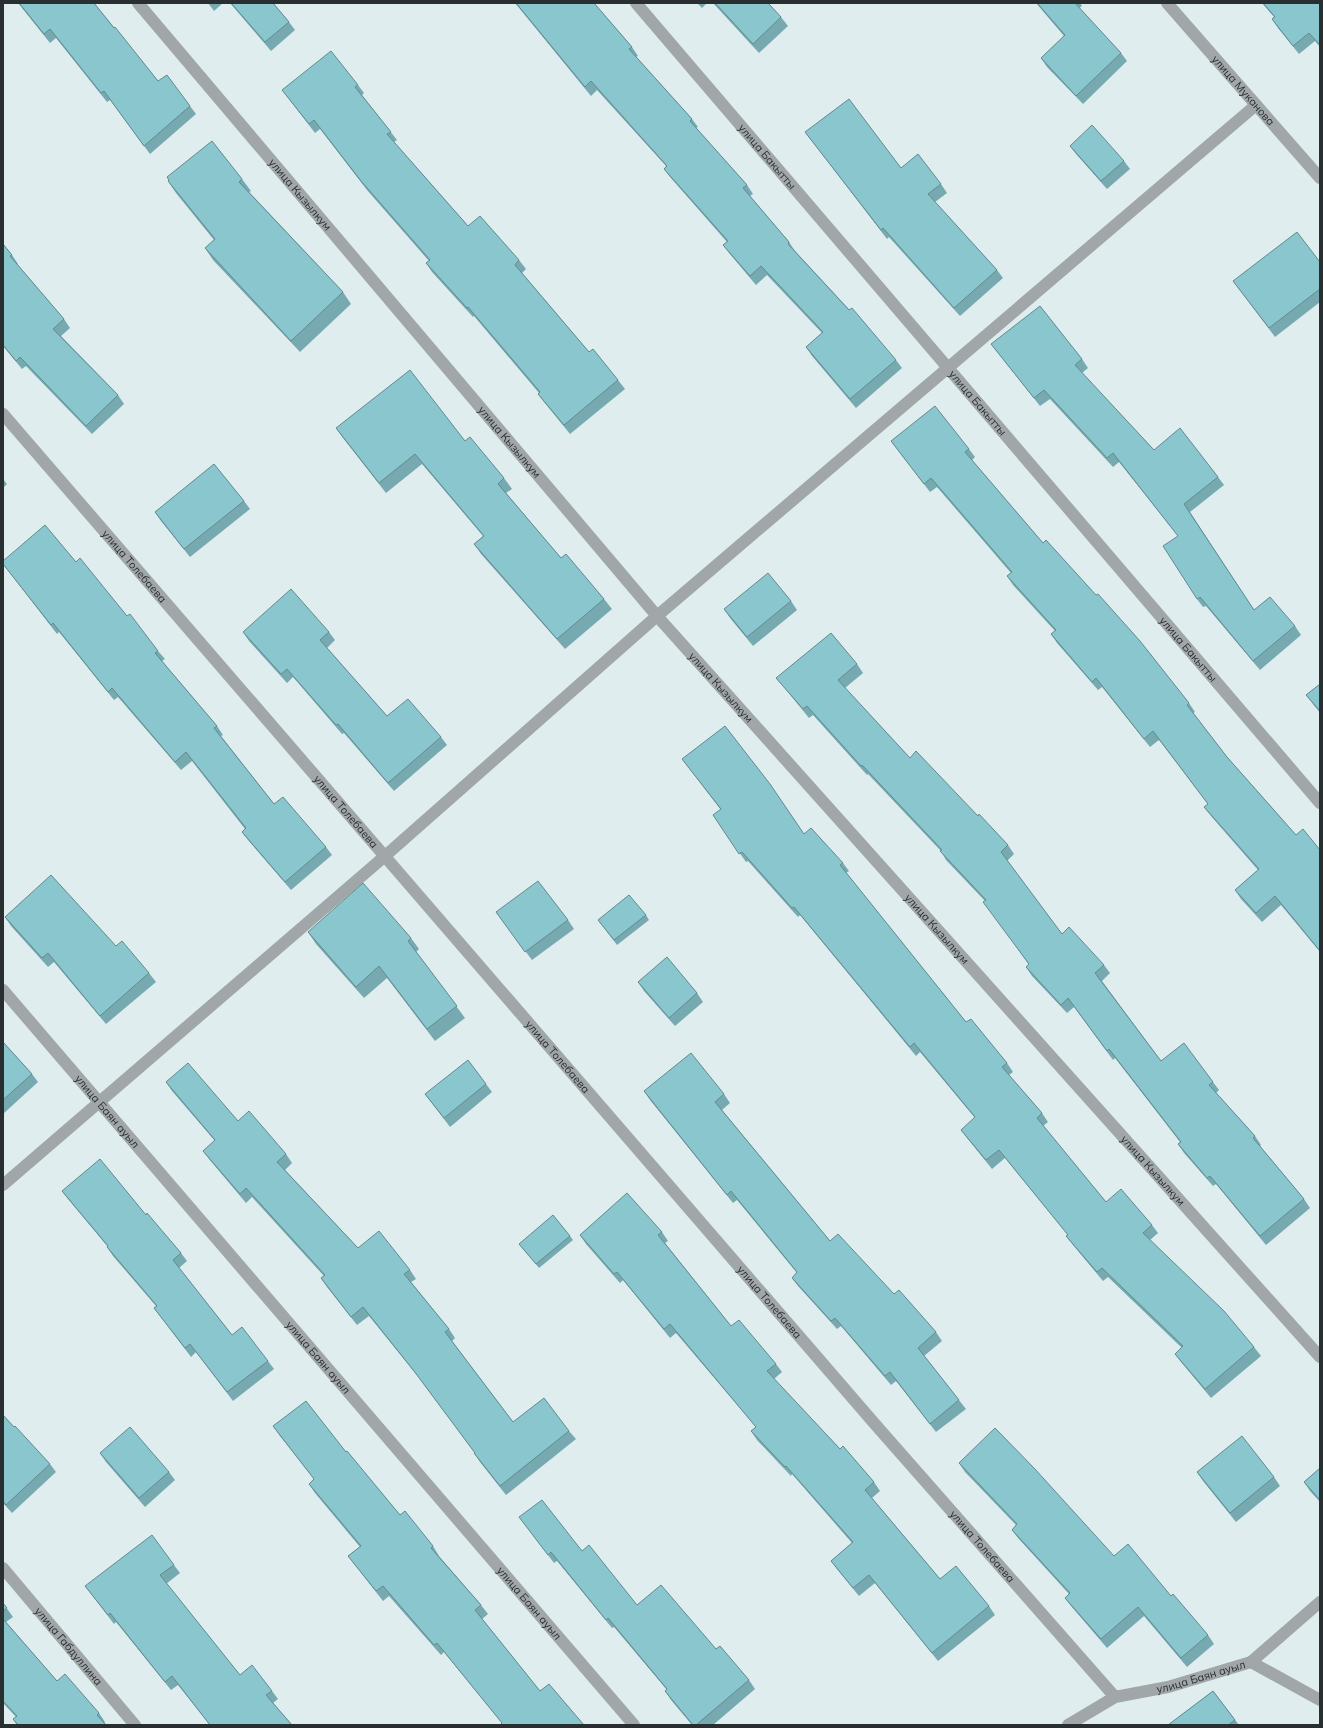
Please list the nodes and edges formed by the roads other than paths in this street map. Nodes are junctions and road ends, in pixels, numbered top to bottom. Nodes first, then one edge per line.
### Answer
1 (138, 3) edge
2 (636, 3) edge
3 (1167, 3) edge
4 (1256, 105) junction
5 (1320, 178) edge
6 (949, 369) junction
7 (3, 414) edge
8 (657, 616) junction
9 (1320, 803) edge
10 (384, 856) junction
11 (3, 990) edge
12 (99, 1102) junction
13 (3, 1185) edge
14 (1320, 1358) edge
15 (3, 1568) edge
16 (1320, 1602) edge
17 (1251, 1662) junction
18 (1115, 1698) junction
19 (1320, 1700) edge
20 (135, 1725) edge
21 (634, 1725) edge
22 (1068, 1725) edge

1 - 8 street, улица Кызылкум
2 - 6 street, улица Бакытты
3 - 4 street, улица Муканова
4 - 5 street, улица Муканова
4 - 6 street
6 - 8 street
6 - 9 street, улица Бакытты
7 - 10 street, улица Толебаева
8 - 10 street
8 - 14 street, улица Кызылкум
10 - 12 street
10 - 18 street, улица Толебаева
11 - 12 street, улица Баян ауыл
12 - 13 street
12 - 21 street, улица Баян ауыл
15 - 20 street, улица Габдуллина
16 - 17 street, улица Баян ауыл
17 - 18 street, улица Баян ауыл
17 - 19 street
18 - 22 street, улица Баян ауыл

